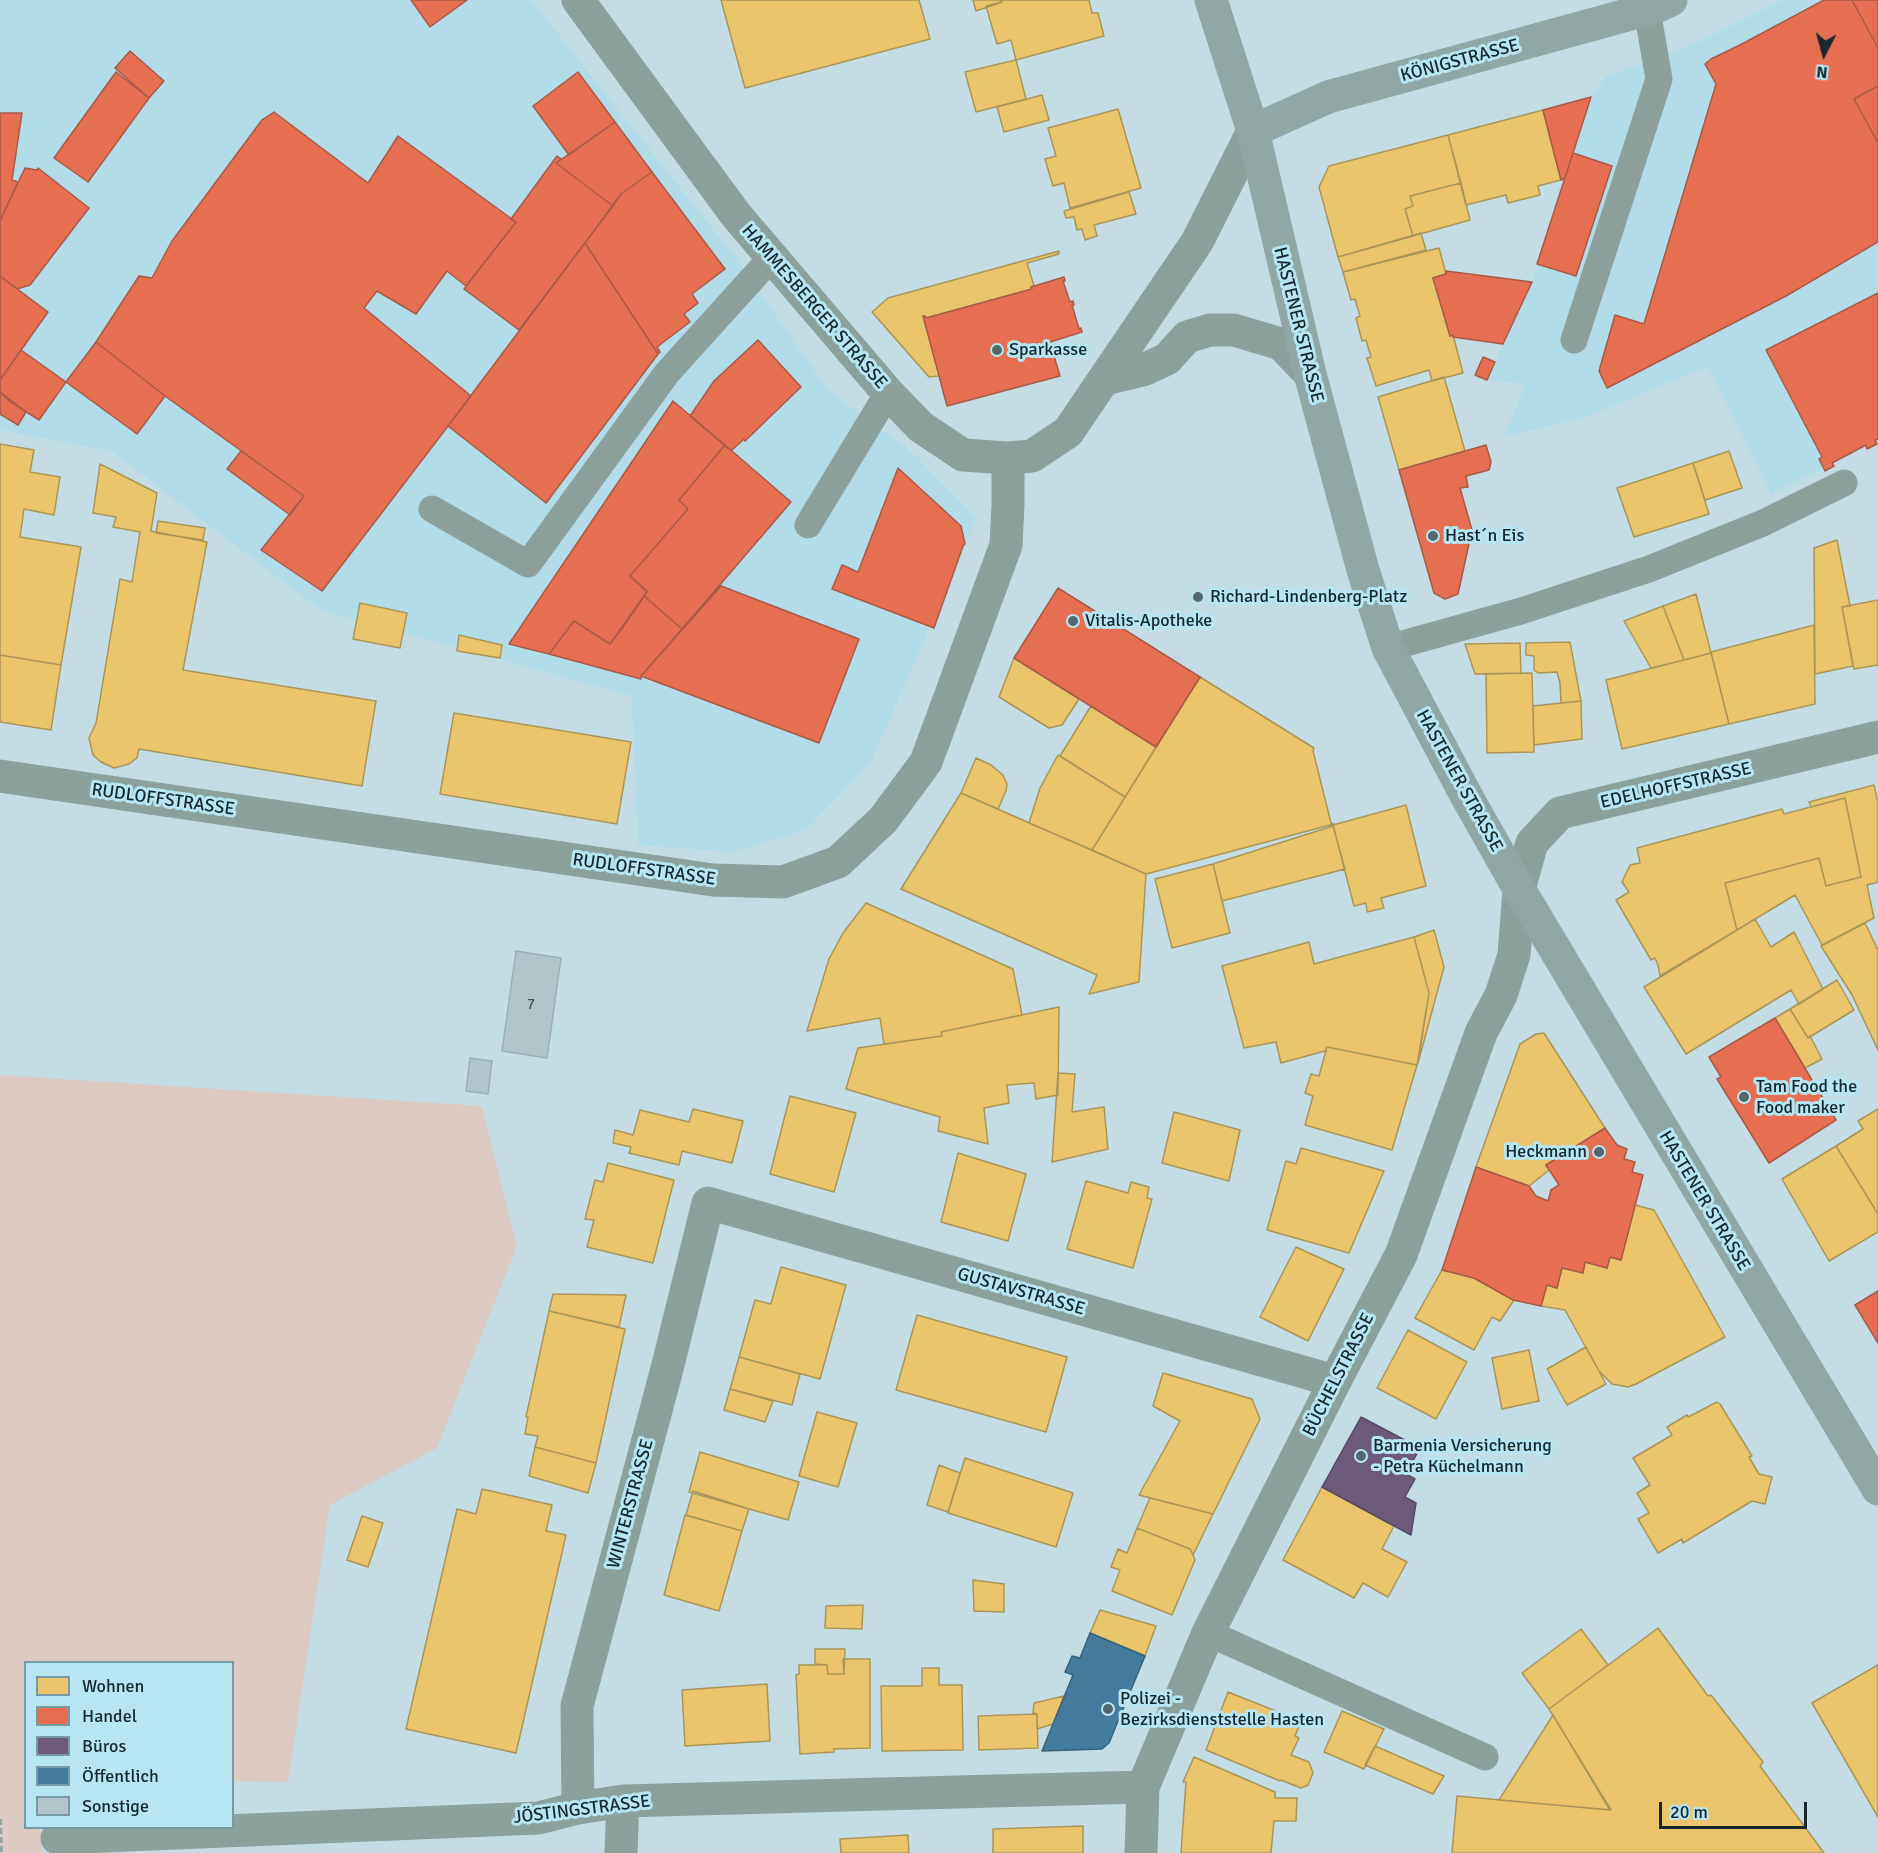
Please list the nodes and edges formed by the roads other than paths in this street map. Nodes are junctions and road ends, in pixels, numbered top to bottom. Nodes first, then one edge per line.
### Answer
1 (578, 0) edge
2 (1211, 0) edge
3 (1659, 5) edge
4 (1253, 131) junction
5 (772, 257) junction
6 (1574, 340) dead end
7 (1310, 374) junction
8 (1105, 380) junction
9 (888, 393) junction
10 (1008, 458) junction
11 (1844, 483) dead end
12 (432, 509) dead end
13 (808, 525) dead end
14 (1388, 648) junction
15 (1878, 737) edge
16 (0, 776) edge
17 (1519, 890) junction
18 (708, 1203) joint
19 (1335, 1381) junction
20 (1878, 1490) edge
21 (1208, 1633) junction
22 (1485, 1757) dead end
23 (1143, 1787) junction
24 (623, 1801) junction
25 (578, 1808) junction
26 (57, 1838) dead end
27 (621, 1853) edge
28 (1141, 1853) edge

1 - 5 street, HAMMESBERGER STRASSE
2 - 4 main road, HASTENER STRASSE
3 - 4 main road, KÖNIGSTRASSE
3 - 6 lane
4 - 7 main road, HASTENER STRASSE
4 - 8 street, HAMMESBERGER STRASSE
5 - 9 street, HAMMESBERGER STRASSE
5 - 12 lane
7 - 8 street
7 - 14 main road, HASTENER STRASSE
8 - 10 street, HAMMESBERGER STRASSE
9 - 10 street, HAMMESBERGER STRASSE
9 - 13 lane
10 - 16 street, RUDLOFFSTRASSE
11 - 14 lane
14 - 17 main road, HASTENER STRASSE
15 - 17 street, EDELHOFFSTRASSE
17 - 19 street, BÜCHELSTRASSE
17 - 20 main road, HASTENER STRASSE
18 - 19 street, GUSTAVSTRASSE
18 - 25 street, WINTERSTRASSE
19 - 21 street, BÜCHELSTRASSE
21 - 22 lane
21 - 23 street, BÜCHELSTRASSE
23 - 24 street, JÖSTINGSTRASSE
23 - 28 street, BÜCHELSTRASSE
24 - 25 street, JÖSTINGSTRASSE
24 - 27 street
25 - 26 street, JÖSTINGSTRASSE

